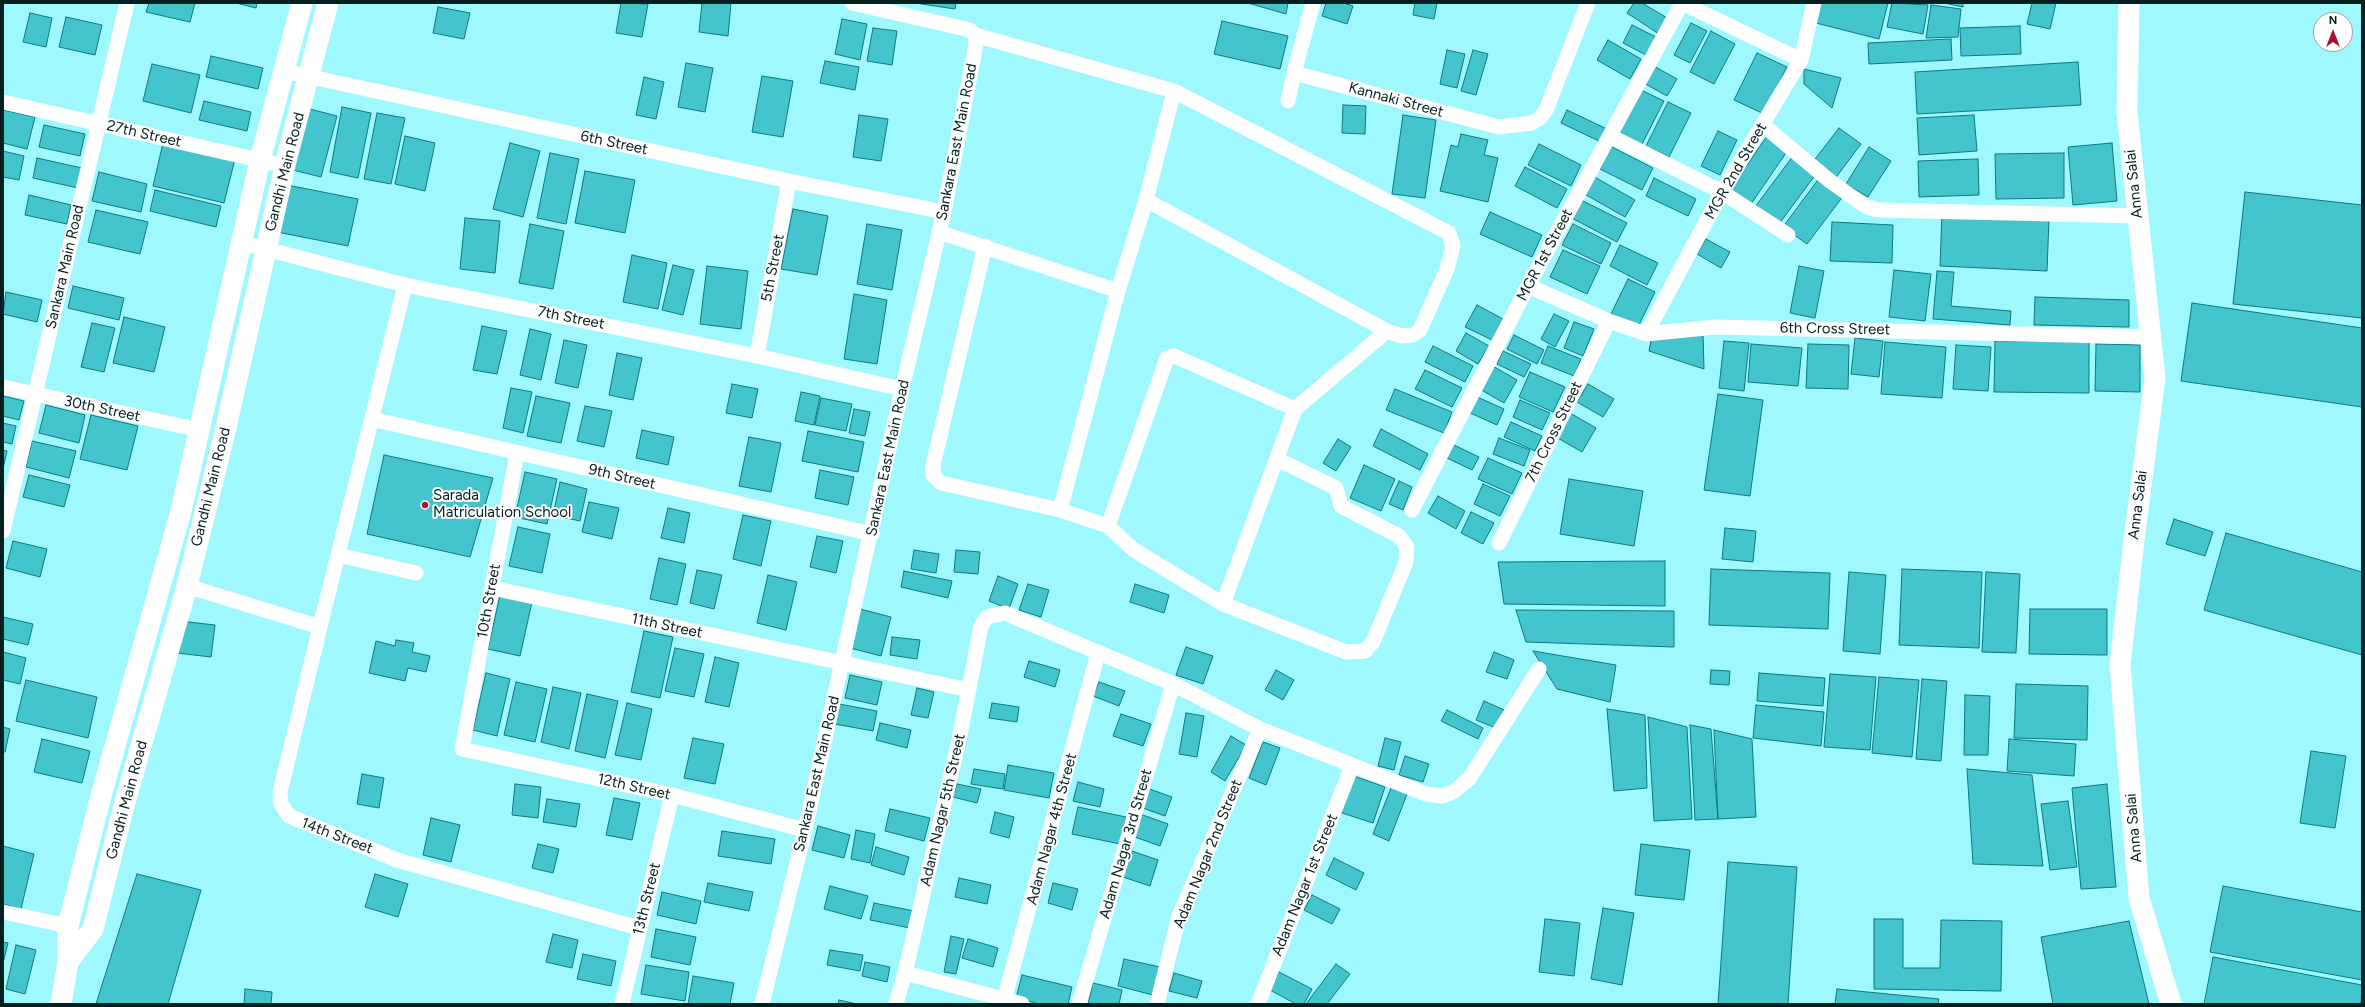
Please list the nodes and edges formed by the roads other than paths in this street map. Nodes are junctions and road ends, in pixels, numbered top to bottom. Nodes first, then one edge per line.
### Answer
1 (127, 3) edge
2 (302, 3) edge
3 (328, 3) edge
4 (852, 3) edge
5 (1313, 3) edge
6 (1588, 3) edge
7 (1682, 3) edge
8 (1814, 3) edge
9 (2130, 3) edge
10 (975, 35) junction
11 (1801, 60) junction
12 (284, 71) junction
13 (1294, 73) junction
14 (308, 77) junction
15 (1174, 91) junction
16 (1288, 101) dead end
17 (3, 102) edge
18 (99, 124) junction
19 (1763, 124) junction
20 (1610, 136) junction
21 (260, 160) junction
22 (285, 166) junction
23 (789, 181) junction
24 (1722, 192) junction
25 (1146, 200) junction
26 (944, 212) junction
27 (2138, 216) junction
28 (939, 232) junction
29 (1788, 235) dead end
30 (242, 243) junction
31 (985, 246) junction
32 (266, 249) junction
33 (405, 285) junction
34 (1528, 286) junction
35 (1118, 291) junction
36 (1609, 321) junction
37 (1387, 331) junction
38 (1646, 334) junction
39 (2151, 337) junction
40 (757, 356) junction
41 (3, 387) edge
42 (902, 389) junction
43 (36, 394) junction
44 (1295, 409) junction
45 (372, 419) junction
46 (200, 430) junction
47 (517, 453) junction
48 (1277, 459) junction
49 (1060, 510) junction
50 (1412, 510) dead end
51 (1108, 526) junction
52 (3, 531) edge
53 (872, 534) junction
54 (1499, 543) dead end
55 (338, 555) junction
56 (416, 573) dead end
57 (187, 586) junction
58 (492, 588) junction
59 (1223, 604) junction
60 (320, 627) junction
61 (1098, 654) junction
62 (842, 664) junction
63 (1539, 669) dead end
64 (1173, 684) junction
65 (969, 690) junction
66 (1260, 729) junction
67 (462, 749) joint
68 (1352, 766) junction
69 (672, 795) junction
70 (805, 830) junction
71 (3, 912) edge
72 (68, 926) junction
73 (639, 928) junction
74 (68, 962) junction
75 (906, 973) junction
76 (1004, 1002) edge
77 (61, 1004) edge
78 (622, 1004) edge
79 (762, 1004) edge
80 (896, 1004) edge
81 (1022, 1004) edge
82 (1079, 1004) edge
83 (1157, 1004) edge
84 (1258, 1004) edge
85 (2171, 1004) edge

1 - 18 street, Sankara Main Road
2 - 12 street, Gandhi Main Road
3 - 14 street, Gandhi Main Road
4 - 10 street
5 - 13 street
6 - 13 street, Kannaki Street
7 - 11 street
7 - 20 street, MGR 1st Street
8 - 11 street, MGR 2nd Street
9 - 27 street, Anna Salai
10 - 15 street
10 - 26 street, Sankara East Main Road
11 - 19 street, MGR 2nd Street
12 - 14 street, 6th Street
12 - 21 street, Gandhi Main Road
13 - 16 street
14 - 22 street, Gandhi Main Road
14 - 23 street, 6th Street
15 - 25 street
15 - 37 street
17 - 18 street, 27th Street
18 - 21 street, 27th Street
18 - 43 street, Sankara Main Road
19 - 24 street, MGR 2nd Street
19 - 27 street
20 - 24 street
20 - 34 street, MGR 1st Street
21 - 22 street, 27th Street
21 - 30 street, Gandhi Main Road
22 - 32 street, Gandhi Main Road
23 - 26 street, 6th Street
23 - 40 street, 5th Street
24 - 29 street
24 - 38 street, MGR 2nd Street
25 - 35 street
25 - 37 street
26 - 28 street, Sankara East Main Road
27 - 39 street, Anna Salai
28 - 31 street
28 - 42 street, Sankara East Main Road
30 - 32 street, 7th Street
30 - 46 street, Gandhi Main Road
31 - 35 street
31 - 49 street
32 - 33 street, 7th Street
32 - 57 street, Gandhi Main Road
33 - 40 street, 7th Street
33 - 45 street, 14th Street
34 - 36 street, 6th Cross Street
34 - 50 street, MGR 1st Street
35 - 49 street
36 - 38 street, 6th Cross Street
36 - 54 street, 7th Cross Street
37 - 44 street
38 - 39 street, 6th Cross Street
39 - 85 street, Anna Salai
40 - 42 street, 7th Street
41 - 43 street, 30th Street
42 - 53 street, Sankara East Main Road
43 - 46 street, 30th Street
43 - 52 street, Sankara Main Road
44 - 48 street
44 - 51 street
45 - 47 street, 9th Street
45 - 55 street, 14th Street
46 - 72 street, Gandhi Main Road
47 - 53 street, 9th Street
47 - 58 street, 10th Street
48 - 59 street
48 - 59 street
49 - 51 street
51 - 59 street
53 - 62 street, Sankara East Main Road
55 - 56 street
55 - 60 street, 14th Street
57 - 60 street
57 - 74 street, Gandhi Main Road
58 - 62 street, 11th Street
58 - 67 street, 10th Street
60 - 73 street, 14th Street
61 - 64 street
61 - 65 street, Adam Nagar 5th Street
61 - 76 street, Adam Nagar 4th Street
62 - 65 street, 11th Street
62 - 70 street, Sankara East Main Road
63 - 68 street
64 - 66 street
64 - 82 street, Adam Nagar 3rd Street
65 - 75 street, Adam Nagar 5th Street
66 - 68 street
66 - 83 street, Adam Nagar 2nd Street
67 - 69 street, 12th Street
68 - 84 street, Adam Nagar 1st Street
69 - 70 street, 12th Street
69 - 73 street, 13th Street
70 - 79 street, Sankara East Main Road
71 - 72 street
72 - 74 street, Gandhi Main Road
73 - 78 street, 13th Street
74 - 77 street, Gandhi Main Road
75 - 76 street
75 - 80 street, Adam Nagar 5th Street
76 - 81 street

